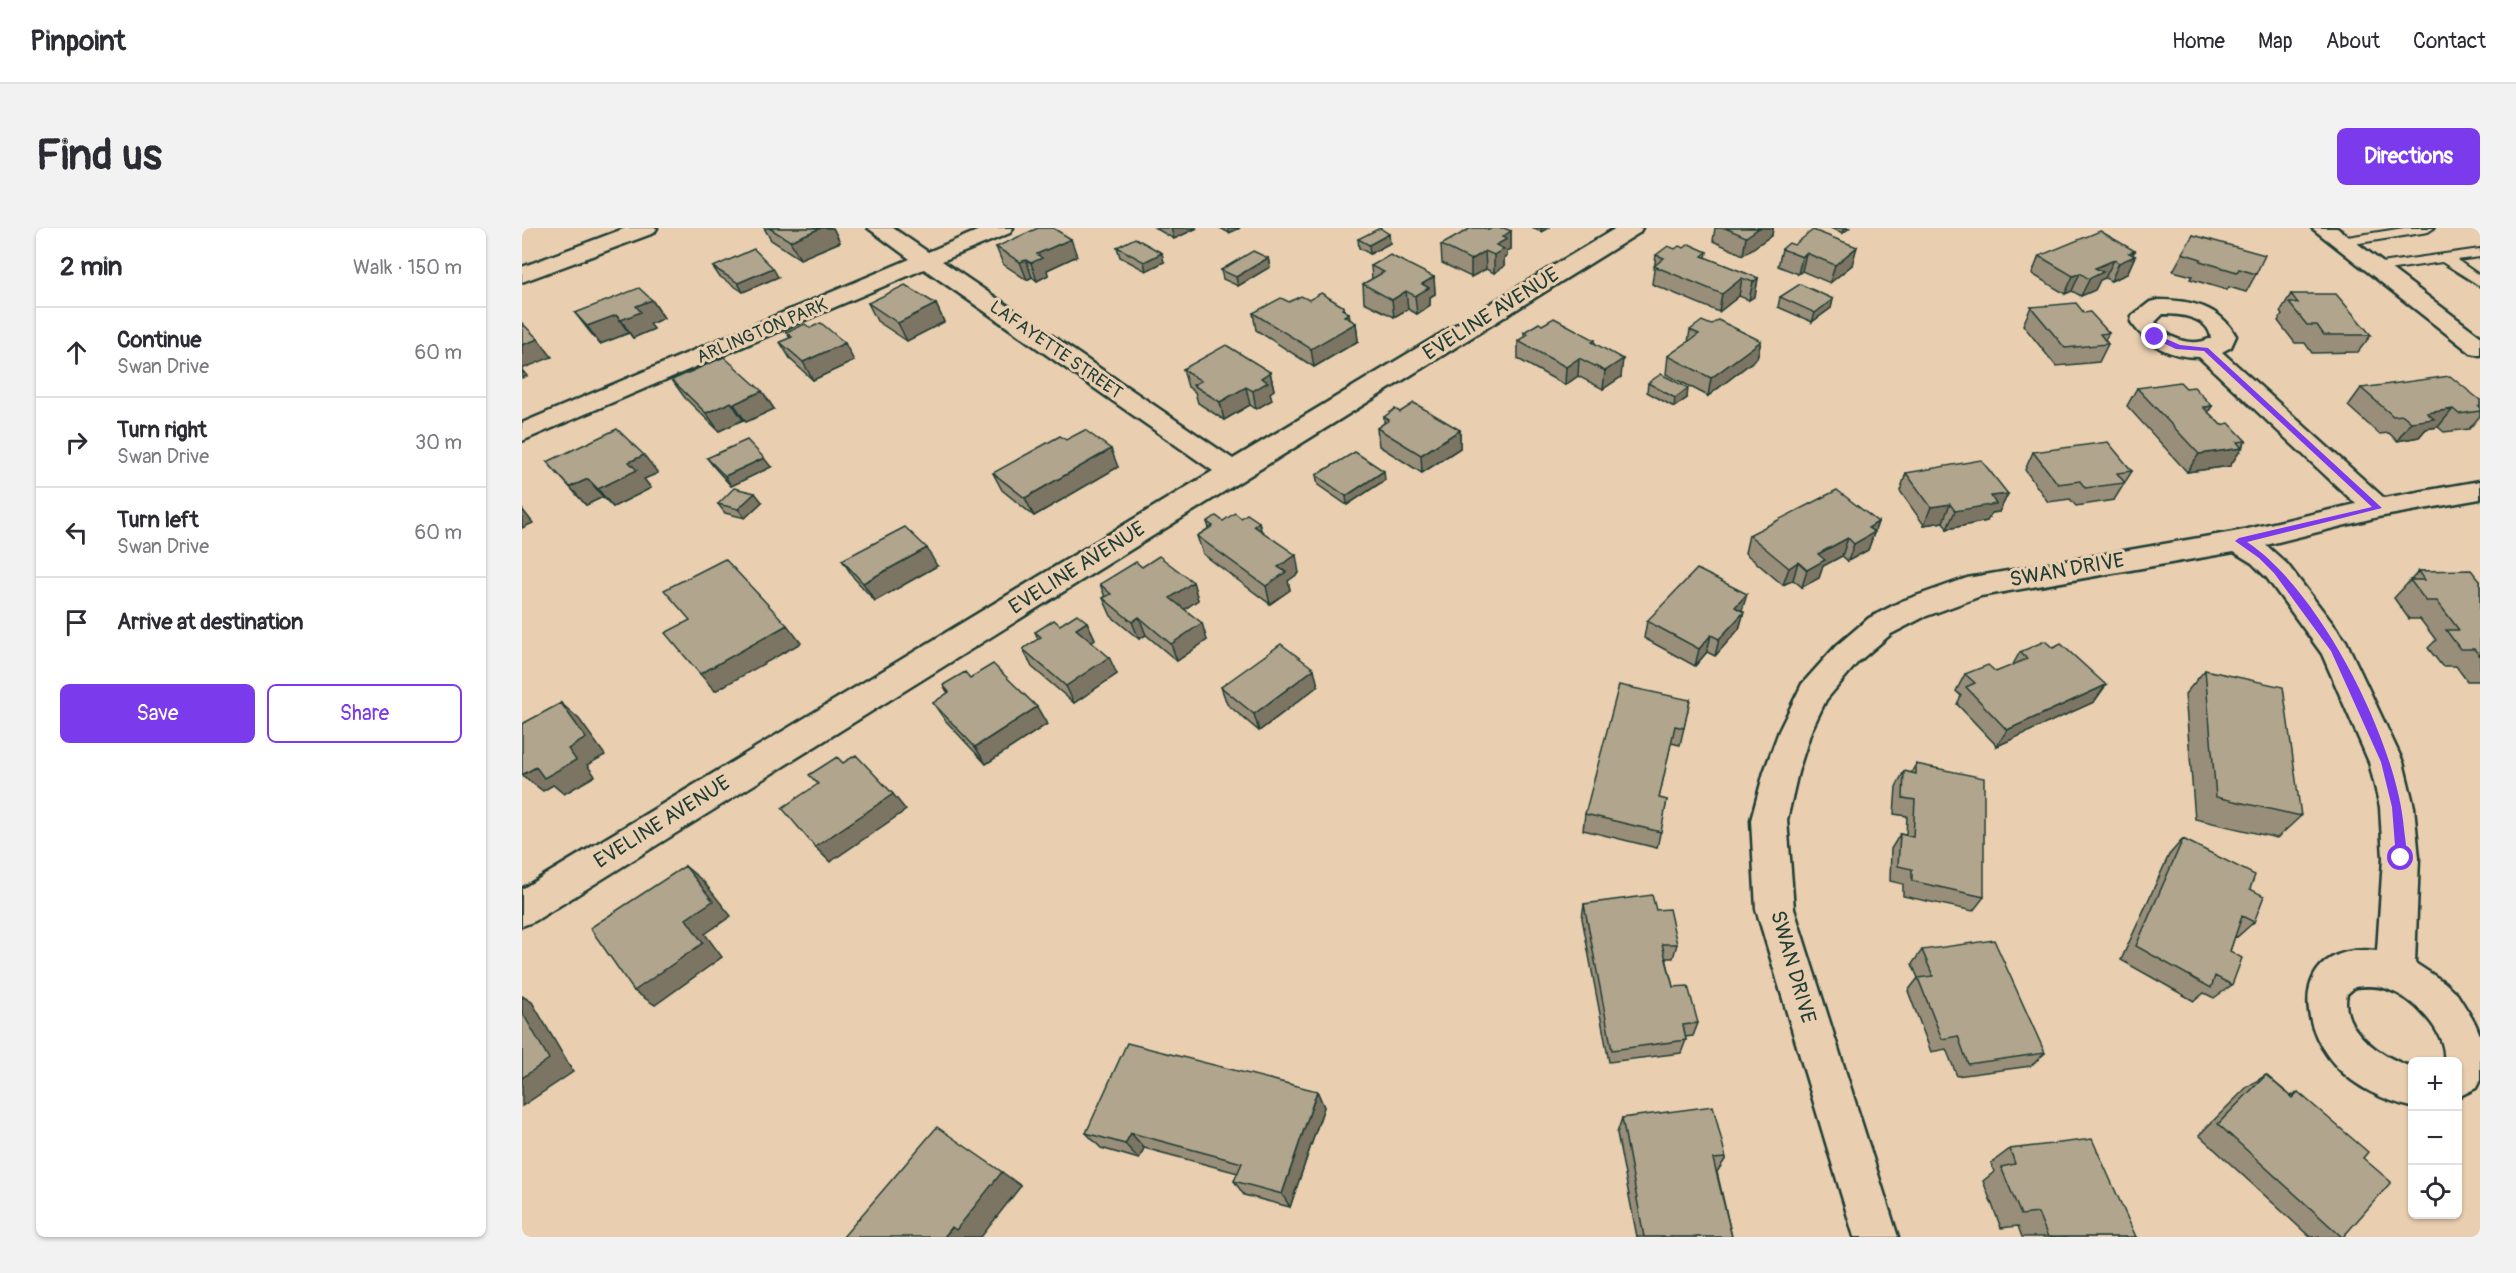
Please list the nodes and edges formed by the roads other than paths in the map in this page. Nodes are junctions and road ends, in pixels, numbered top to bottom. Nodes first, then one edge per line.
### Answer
1 (646, 228) edge
2 (879, 228) edge
3 (1002, 228) edge
4 (1631, 228) edge
5 (2323, 228) edge
6 (2428, 228) edge
7 (2341, 242) junction
8 (2480, 253) edge
9 (2445, 258) junction
10 (927, 261) junction
11 (2374, 268) junction
12 (522, 274) edge
13 (2480, 282) edge
14 (2480, 348) edge
15 (2206, 350) dead end
16 (522, 433) edge
17 (1233, 472) junction
18 (2480, 490) edge
19 (2378, 508) junction
20 (2239, 541) junction
21 (522, 909) edge
22 (2395, 974) junction
23 (2462, 1074) edge
24 (2408, 1086) edge
25 (1876, 1237) edge

1 - 12 street
2 - 10 street, LAFAYETTE STREET
3 - 10 street, ARLINGTON PARK
4 - 17 street, EVELINE AVENUE
5 - 7 street
6 - 7 lane
7 - 11 street
8 - 9 lane
9 - 11 lane
9 - 13 lane
10 - 16 street, ARLINGTON PARK
10 - 17 street, LAFAYETTE STREET
11 - 14 street
15 - 19 street
17 - 21 street, EVELINE AVENUE
18 - 19 street, SWAN DRIVE
19 - 20 street, SWAN DRIVE
20 - 22 street
20 - 25 street, SWAN DRIVE
22 - 23 street
22 - 24 street

